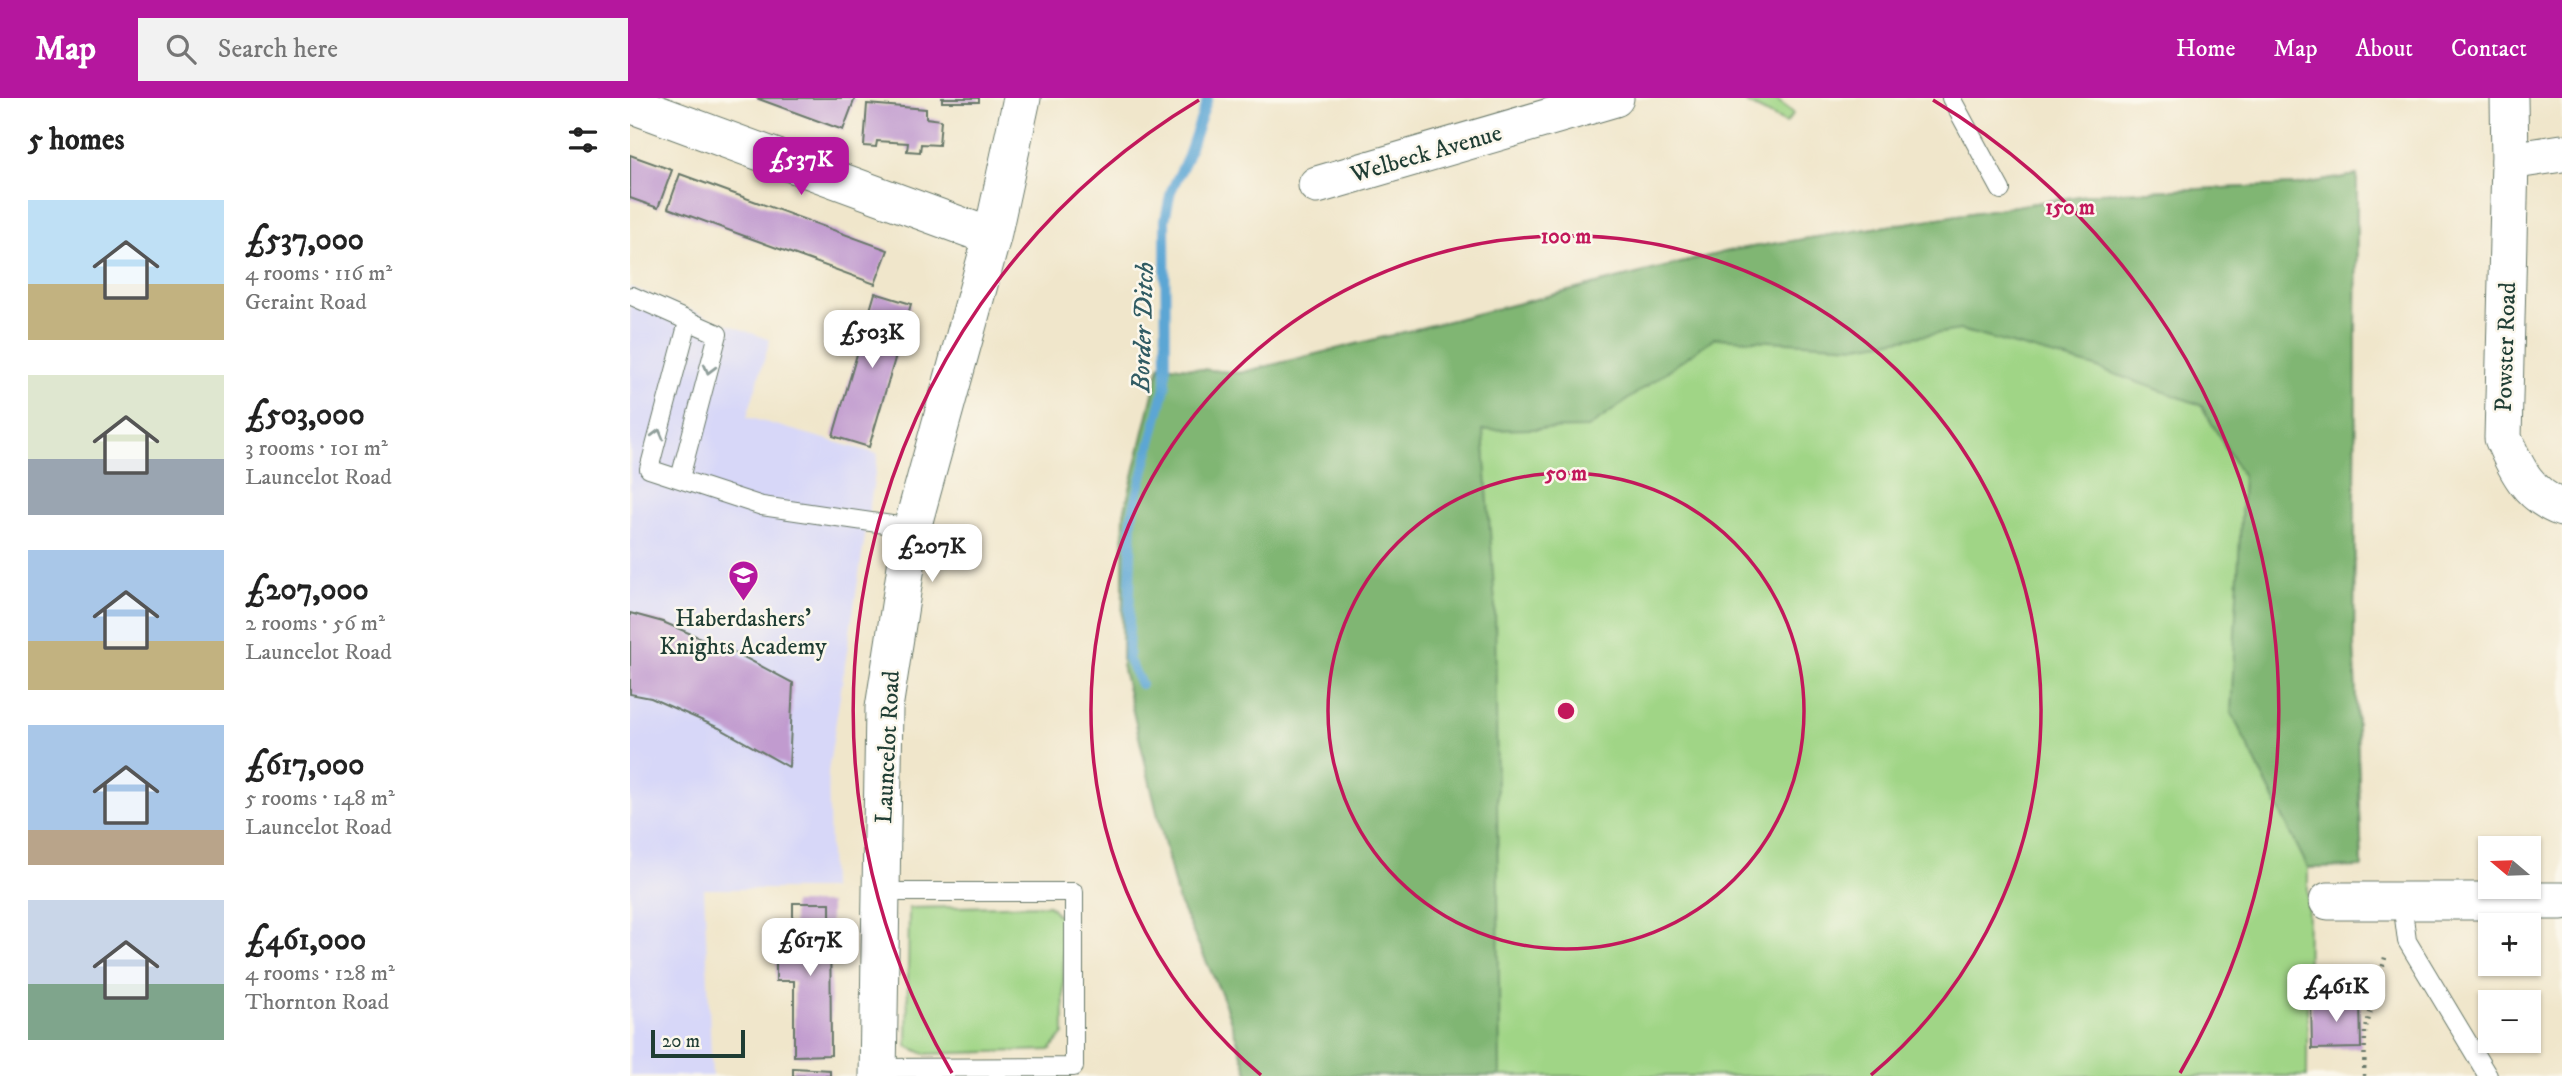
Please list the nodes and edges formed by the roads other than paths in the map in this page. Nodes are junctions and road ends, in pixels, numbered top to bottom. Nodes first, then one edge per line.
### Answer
1 (1022, 98) edge
2 (1615, 98) edge
3 (1951, 98) edge
4 (2509, 98) edge
5 (630, 104) edge
6 (2562, 153) edge
7 (2510, 161) junction
8 (1317, 185) dead end
9 (2001, 190) dead end
10 (992, 237) junction
11 (632, 296) dead end
12 (688, 322) junction
13 (680, 478) junction
14 (2562, 508) edge
15 (912, 528) junction
16 (882, 892) junction
17 (2328, 901) dead end
18 (2562, 901) edge
19 (2402, 902) junction
20 (878, 1072) edge
21 (2488, 1076) edge

1 - 10 street, Launcelot Road
2 - 8 street, Welbeck Avenue
3 - 9 lane
4 - 7 street, Powster Road
5 - 10 street
6 - 7 street
7 - 14 street, Powster Road
10 - 15 street, Launcelot Road
11 - 12 lane
12 -> 13 lane
13 -> 12 lane
13 - 15 lane
15 - 16 street, Launcelot Road
16 - 20 street, Launcelot Road
16 - 20 lane
17 - 19 street
18 - 19 street
19 - 21 lane

